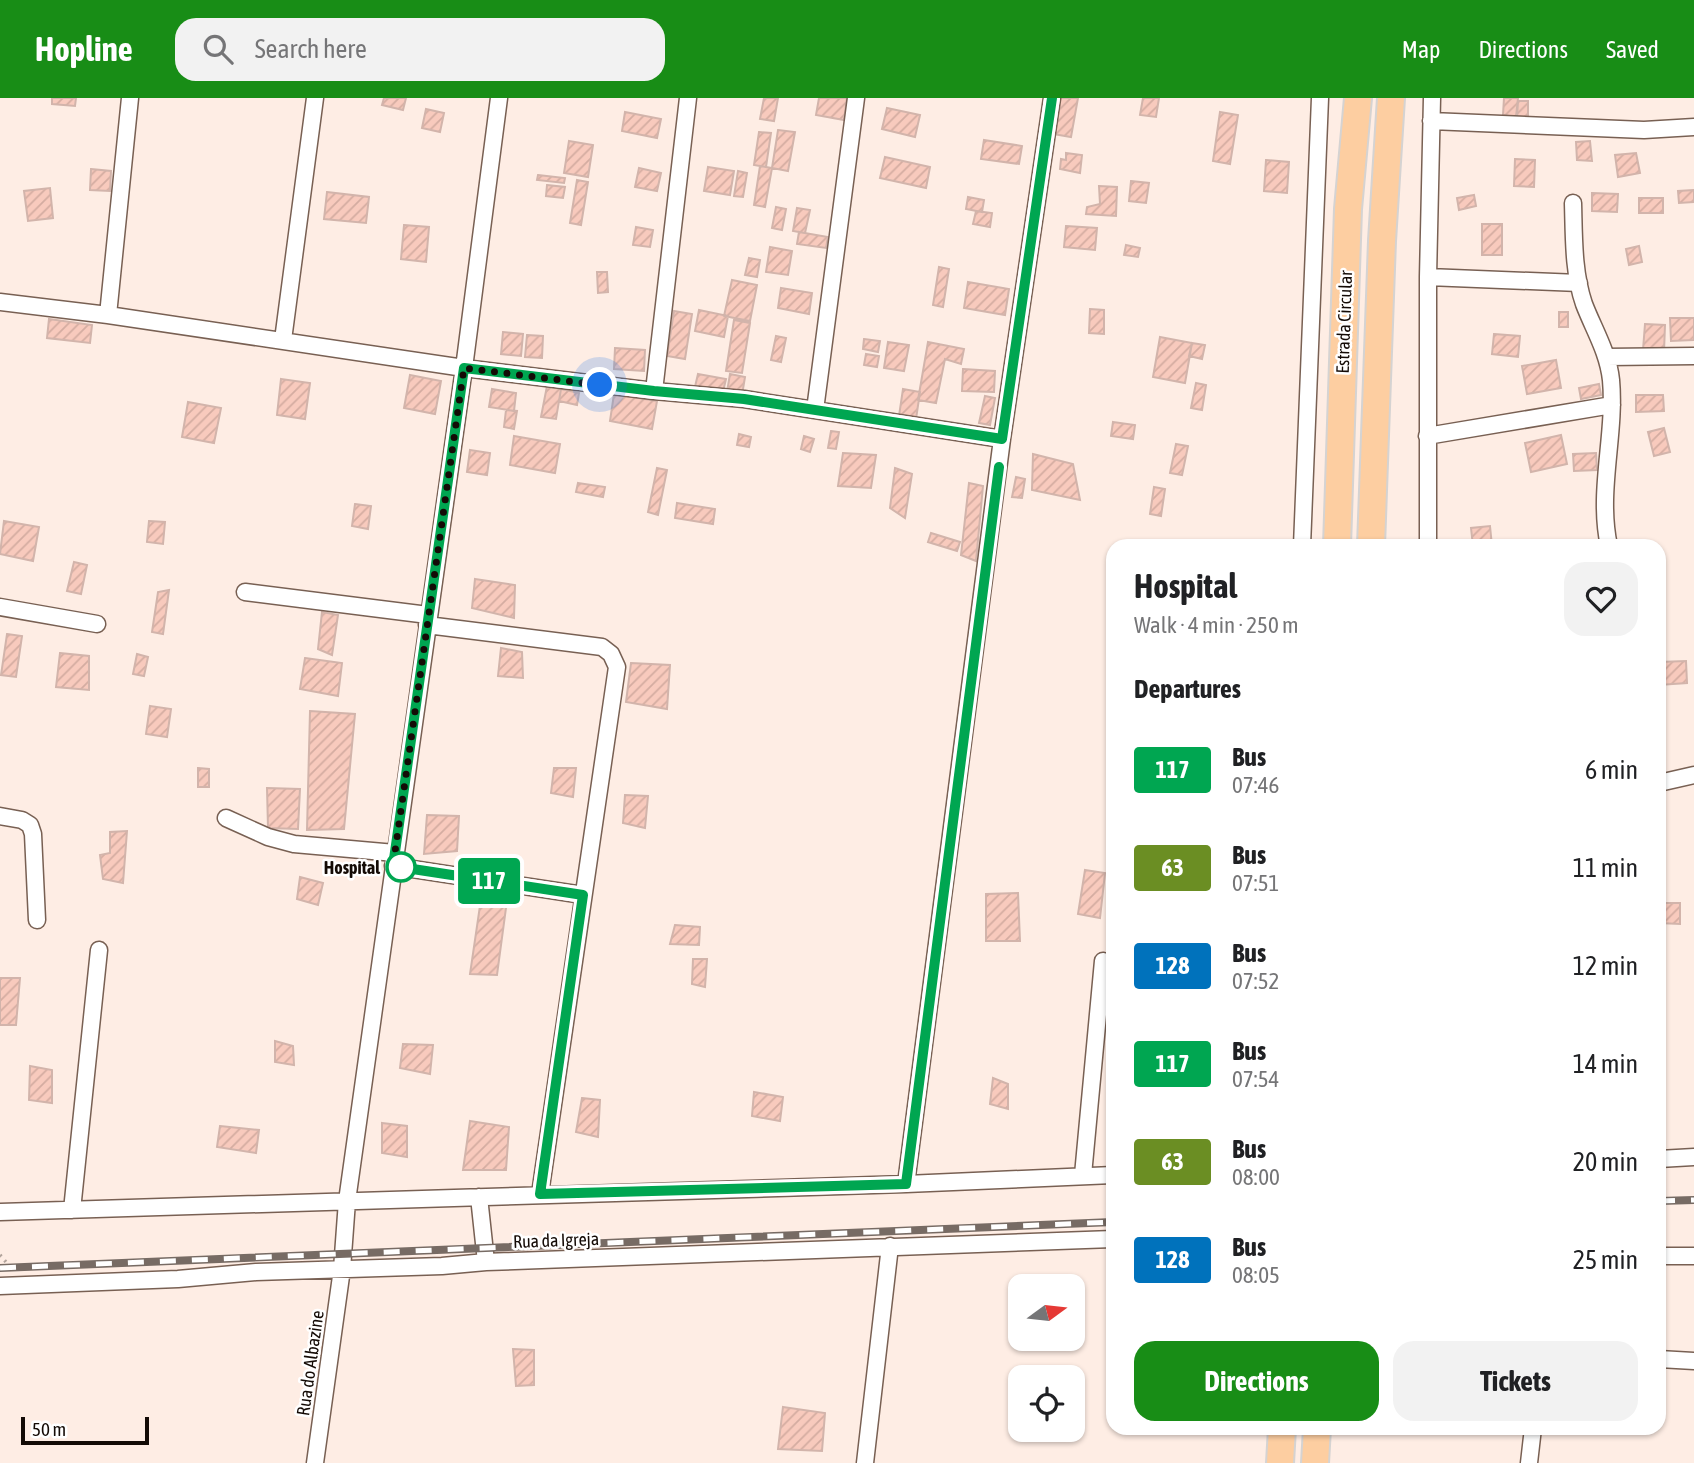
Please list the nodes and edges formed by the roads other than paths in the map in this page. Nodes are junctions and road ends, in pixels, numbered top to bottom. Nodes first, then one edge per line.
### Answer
1 (130, 98) edge
2 (314, 98) edge
3 (499, 98) edge
4 (688, 98) edge
5 (856, 98) edge
6 (1052, 98) edge
7 (1320, 98) edge
8 (1358, 98) edge
9 (1391, 98) edge
10 (1432, 98) edge
11 (1431, 121) junction
12 (1694, 127) edge
13 (1573, 202) dead end
14 (1428, 277) junction
15 (1579, 283) junction
16 (0, 302) edge
17 (108, 315) junction
18 (283, 340) junction
19 (1694, 356) edge
20 (1607, 357) junction
21 (464, 368) junction
22 (654, 391) junction
23 (1612, 405) junction
24 (815, 410) junction
25 (1427, 436) junction
26 (1002, 439) junction
27 (1302, 539) edge
28 (1337, 539) edge
29 (1371, 539) edge
30 (1428, 539) edge
31 (1608, 539) edge
32 (245, 592) dead end
33 (0, 607) edge
34 (427, 620) junction
35 (97, 624) dead end
36 (1694, 775) edge
37 (1666, 781) edge
38 (0, 816) edge
39 (226, 818) dead end
40 (394, 860) junction
41 (583, 895) junction
42 (37, 920) dead end
43 (99, 950) dead end
44 (1103, 961) dead end
45 (1694, 1157) edge
46 (1666, 1159) edge
47 (1083, 1175) junction
48 (1106, 1175) edge
49 (906, 1184) junction
50 (540, 1194) junction
51 (479, 1197) junction
52 (347, 1201) junction
53 (72, 1210) junction
54 (0, 1212) edge
55 (1106, 1239) edge
56 (890, 1246) junction
57 (1666, 1256) edge
58 (1694, 1256) edge
59 (486, 1262) junction
60 (342, 1269) junction
61 (0, 1286) edge
62 (1666, 1359) edge
63 (1694, 1361) edge
64 (1282, 1435) edge
65 (1317, 1435) edge
66 (1532, 1435) edge
67 (315, 1463) edge
68 (865, 1463) edge
69 (1280, 1463) edge
70 (1315, 1463) edge
71 (1529, 1463) edge

1 - 17 street
2 - 18 street
3 - 21 street, Rua do Albazine
4 - 22 street
5 - 24 street
6 - 26 street
7 - 27 street
8 - 28 main road, Estrada Circular
9 - 29 main road, Estrada Circular
10 - 11 street
11 - 12 street
11 - 14 street
13 - 15 street
14 - 15 street
14 - 25 street
15 - 20 street
16 - 17 street
17 - 18 street
18 - 21 street
19 - 20 street
20 - 23 street
21 - 22 street
21 - 34 street, Rua do Albazine
22 - 24 street
23 - 25 street
23 - 31 street
24 - 26 street
25 - 30 street
26 - 49 street
32 - 34 street
33 - 35 street
34 - 40 street, Rua do Albazine
34 - 41 street
36 - 37 street
38 - 42 street
39 - 40 street
40 - 41 street
40 - 52 street, Rua do Albazine
41 - 50 street
43 - 53 street
44 - 47 street
45 - 46 street
47 - 48 street
47 - 49 street
49 - 50 street
50 - 51 street
51 - 52 street
51 - 59 street
52 - 53 street
52 - 60 street, Rua do Albazine
53 - 54 street
55 - 56 street, Rua da Igreja
56 - 59 street, Rua da Igreja
56 - 68 street
57 - 58 street
59 - 60 street, Rua da Igreja
60 - 61 street, Rua da Igreja
60 - 67 street, Rua do Albazine
62 - 63 street
64 - 69 main road
65 - 70 main road
66 - 71 street

